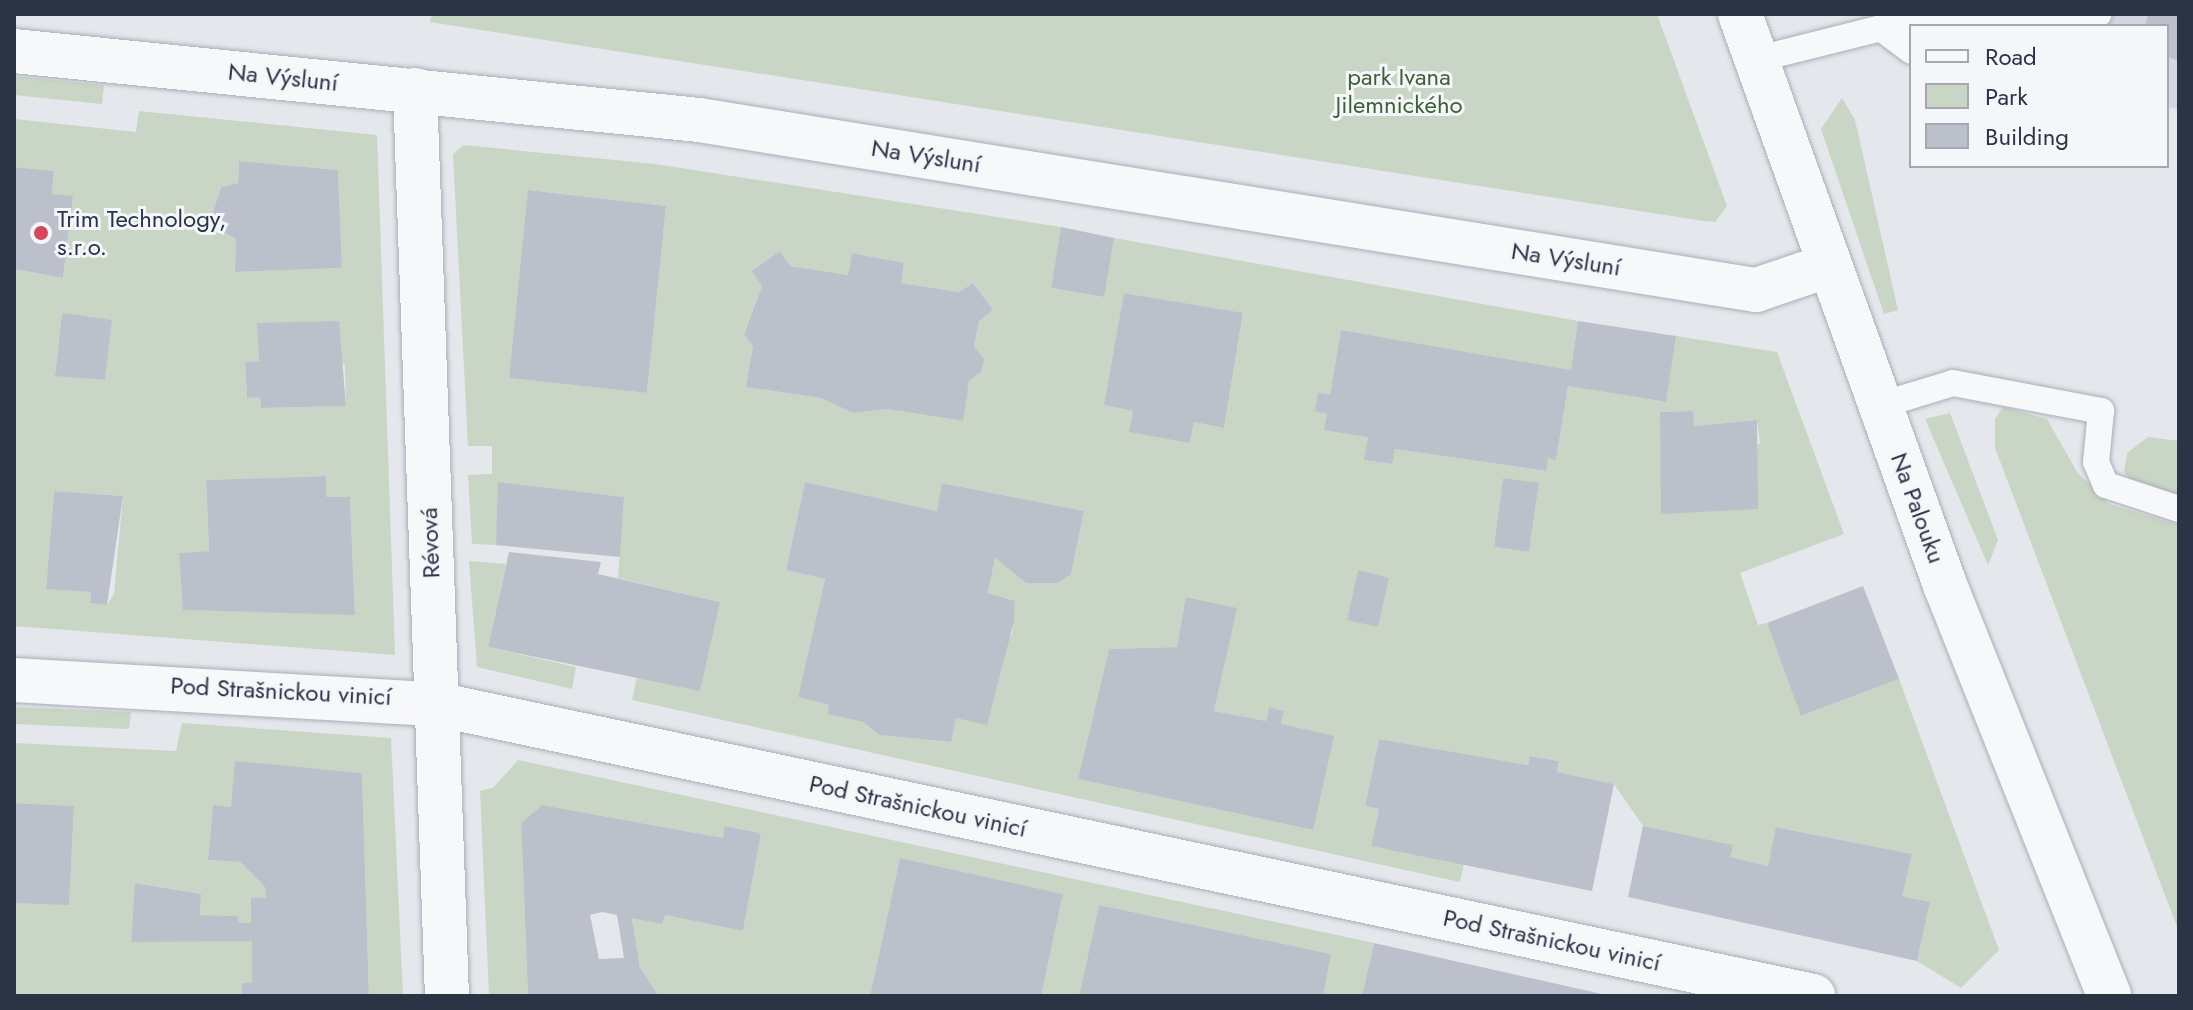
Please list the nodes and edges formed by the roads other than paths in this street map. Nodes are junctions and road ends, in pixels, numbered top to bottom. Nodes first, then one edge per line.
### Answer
1 (1740, 14) edge
2 (2099, 14) edge
3 (1943, 24) edge
4 (1909, 26) edge
5 (1881, 28) junction
6 (1909, 49) edge
7 (14, 51) edge
8 (1754, 60) junction
9 (415, 90) junction
10 (1830, 265) junction
11 (1881, 405) junction
12 (2179, 509) edge
13 (14, 680) edge
14 (436, 704) junction
15 (447, 996) edge
16 (1813, 996) edge
17 (2109, 996) edge

1 - 8 street, Na Palouku
2 - 3 lane
4 - 5 lane
5 - 6 lane
5 - 8 lane
7 - 9 street, Na Výsluní
8 - 10 street, Na Palouku
9 - 10 street, Na Výsluní
9 - 14 street, Révová
10 - 11 street, Na Palouku
11 - 12 lane
11 - 17 street, Na Palouku
13 - 14 street, Pod Strašnickou vinicí
14 - 15 street, Révová
14 - 16 street, Pod Strašnickou vinicí

